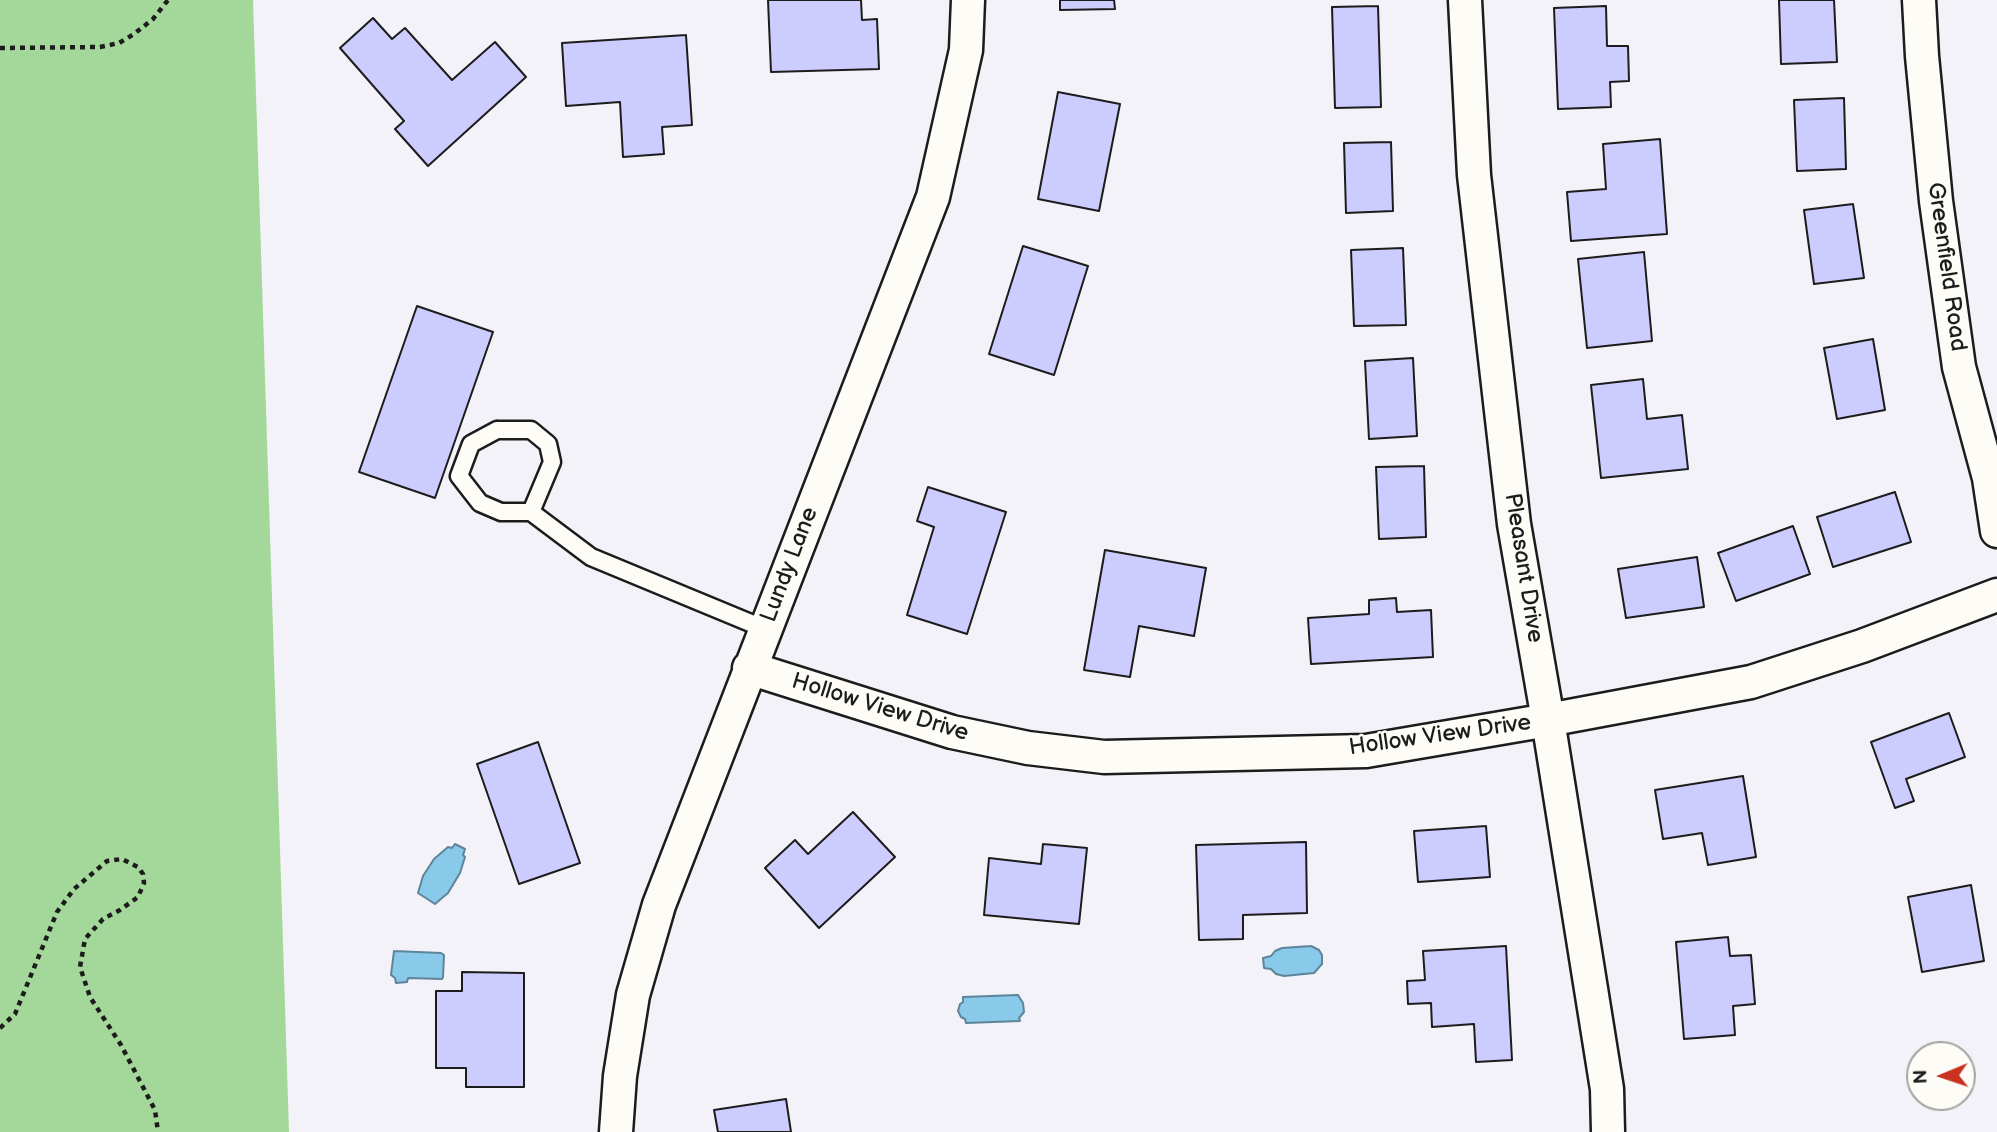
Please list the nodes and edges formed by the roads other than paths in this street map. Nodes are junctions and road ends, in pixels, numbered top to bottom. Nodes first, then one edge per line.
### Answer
1 (968, 0) edge
2 (1465, 0) edge
3 (1919, 0) edge
4 (531, 512) junction
5 (1997, 531) edge
6 (1997, 595) edge
7 (765, 629) junction
8 (750, 668) junction
9 (1548, 720) junction
10 (616, 1132) edge
11 (1608, 1132) edge

1 - 7 street, Lundy Lane
2 - 9 street, Pleasant Drive
3 - 5 street, Greenfield Road
4 - 4 lane
4 - 7 lane
6 - 9 street, Hollow View Drive
7 - 8 street, Lundy Lane
8 - 9 street, Hollow View Drive
8 - 10 street, Lundy Lane
9 - 11 street, Pleasant Drive

